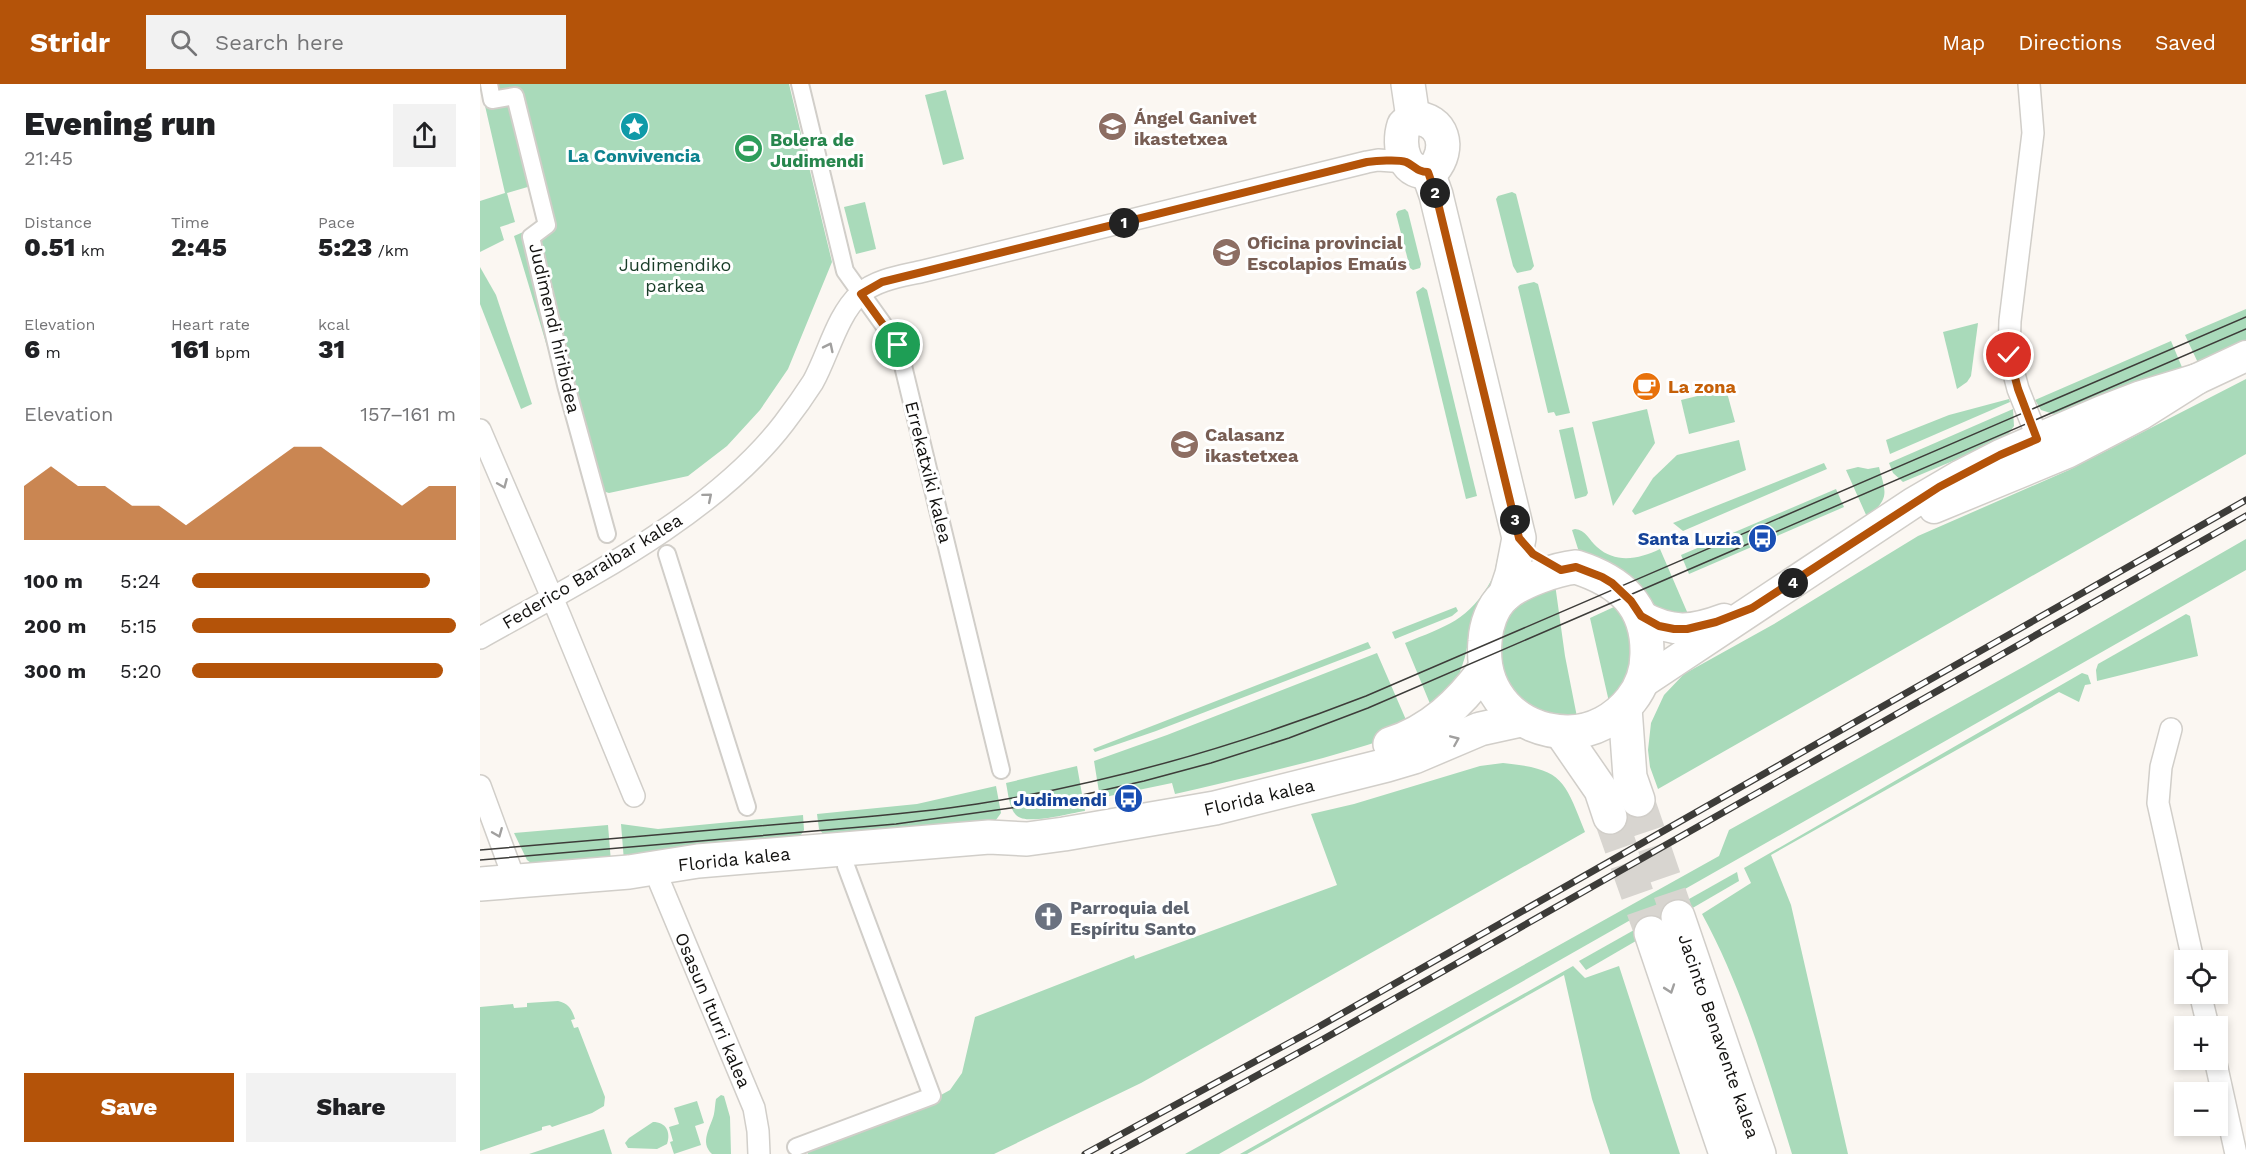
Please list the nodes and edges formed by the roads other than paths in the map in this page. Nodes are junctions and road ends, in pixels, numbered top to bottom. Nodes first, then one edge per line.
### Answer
1 (489, 84) edge
2 (800, 84) edge
3 (1408, 84) edge
4 (2029, 84) edge
5 (1417, 167) junction
6 (861, 294) junction
7 (2246, 356) edge
8 (480, 430) edge
9 (2042, 450) junction
10 (607, 534) dead end
11 (1519, 538) junction
12 (667, 554) dead end
13 (1561, 570) junction
14 (1504, 595) junction
15 (552, 597) junction
16 (1752, 608) junction
17 (1641, 616) junction
18 (480, 638) edge
19 (1485, 669) junction
20 (1634, 695) junction
21 (1521, 720) junction
22 (2171, 729) dead end
23 (1561, 732) junction
24 (1001, 770) dead end
25 (480, 786) edge
26 (634, 796) dead end
27 (1638, 800) tunnel mouth
28 (747, 807) dead end
29 (1610, 817) tunnel mouth
30 (989, 837) junction
31 (846, 866) dead end
32 (656, 867) junction
33 (515, 881) junction
34 (480, 884) edge
35 (2191, 950) edge
36 (2217, 1070) edge
37 (796, 1147) dead end
38 (759, 1154) edge
39 (1726, 1154) edge
40 (1759, 1154) edge
41 (2236, 1154) edge

1 - 10 street, Judimendi hiribidea
2 - 6 street, Errekatxiki kalea
3 - 5 main road
4 - 9 street
5 - 6 street, Federico Baraibar kalea
5 - 11 main road
15 -> 6 street, Federico Baraibar kalea
6 - 24 street, Errekatxiki kalea
7 - 9 main road
8 -> 15 street
9 - 16 main road
11 - 13 main road
11 - 14 main road
12 - 28 street
13 - 14 main road
13 - 17 main road
14 - 19 main road
15 - 18 street, Federico Baraibar kalea
15 - 26 street
16 - 17 main road
16 - 20 main road
17 - 20 main road
19 - 21 main road
19 - 30 main road, Florida kalea
20 - 23 main road
20 - 27 main road
21 - 23 main road
30 -> 21 main road, Florida kalea
22 - 35 street
23 - 29 main road
25 -> 33 street
30 - 32 main road, Florida kalea
31 - 37 street
32 - 33 main road, Florida kalea
32 - 38 street, Osasun Iturri kalea
33 - 34 main road, Florida kalea
36 - 41 street
40 -> 39 main road, Jacinto Benavente kalea

